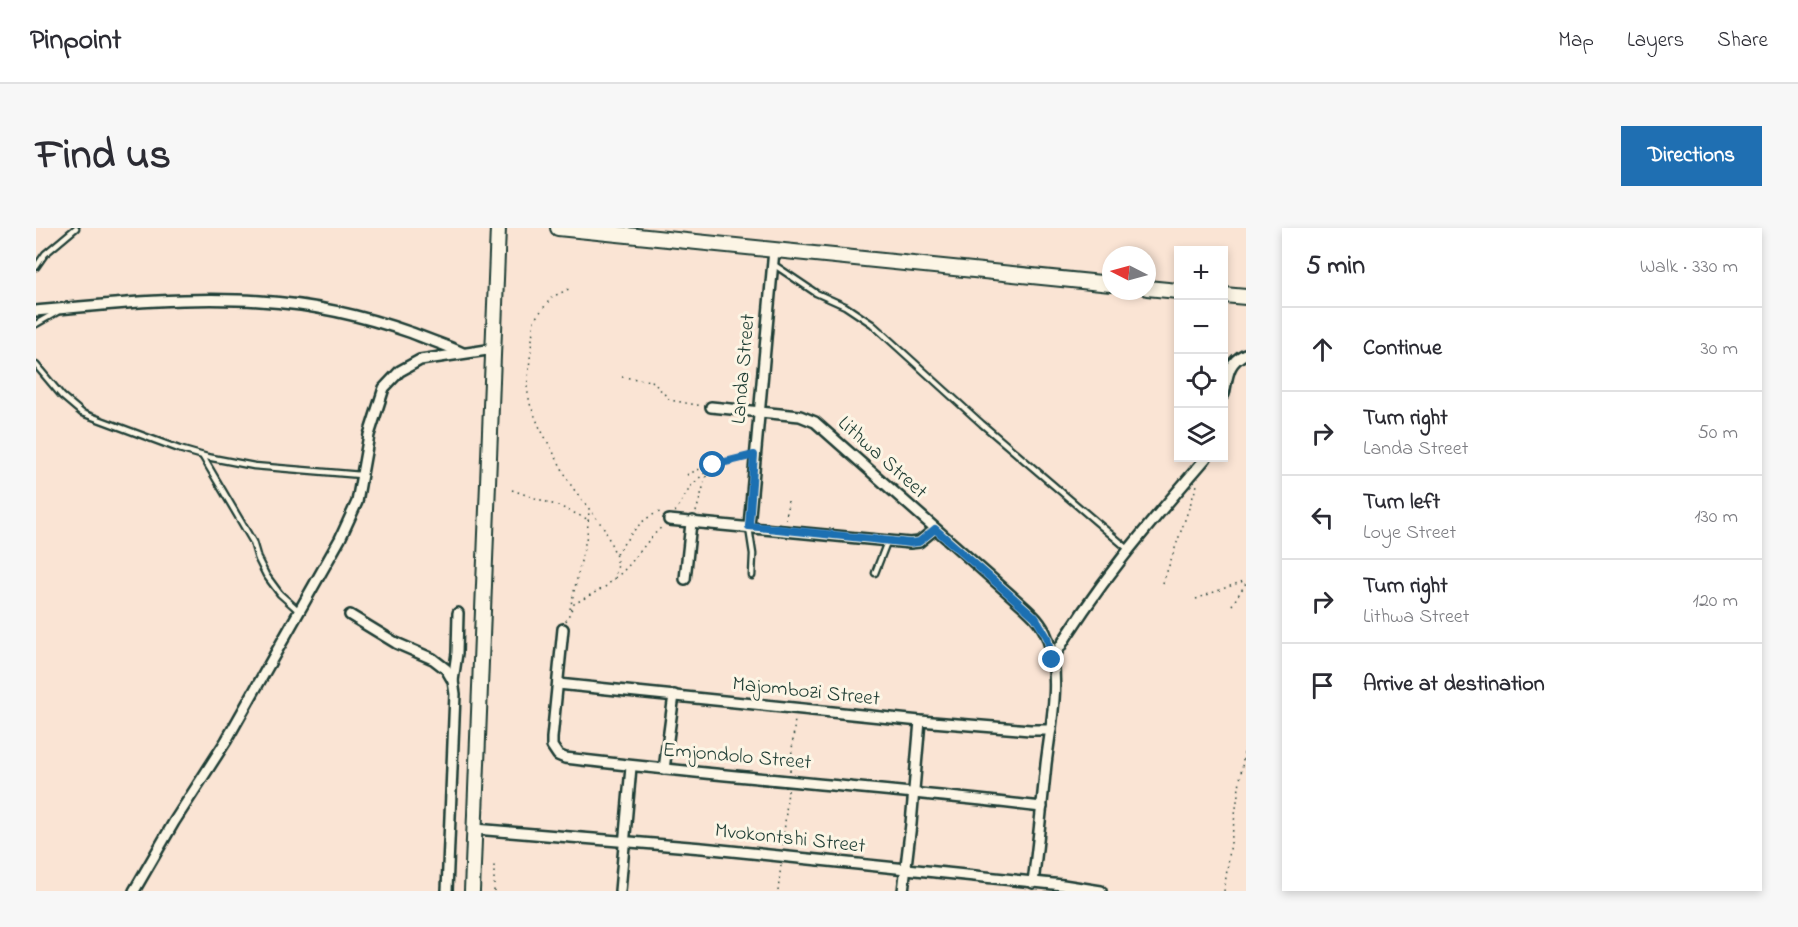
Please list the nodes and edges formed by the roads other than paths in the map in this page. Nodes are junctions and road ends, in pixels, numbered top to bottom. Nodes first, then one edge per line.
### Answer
1 (76, 228) edge
2 (498, 228) edge
3 (558, 228) edge
4 (773, 257) junction
5 (36, 267) edge
6 (1102, 283) edge
7 (1156, 289) edge
8 (1174, 291) edge
9 (1228, 295) edge
10 (1246, 297) edge
11 (63, 309) junction
12 (36, 311) edge
13 (36, 324) edge
14 (494, 350) junction
15 (1246, 351) edge
16 (463, 353) junction
17 (36, 365) edge
18 (1228, 375) edge
19 (711, 407) road end
20 (759, 411) junction
21 (202, 456) junction
22 (1203, 462) edge
23 (363, 475) junction
24 (669, 520) road end
25 (693, 521) junction
26 (749, 526) junction
27 (935, 529) junction
28 (887, 542) junction
29 (1128, 549) junction
30 (875, 573) dead end
31 (752, 576) dead end
32 (686, 579) dead end
33 (299, 611) junction
34 (458, 613) dead end
35 (350, 615) dead end
36 (563, 629) road end
37 (1052, 660) junction
38 (453, 681) junction
39 (558, 684) junction
40 (674, 696) junction
41 (920, 722) junction
42 (1051, 730) junction
43 (631, 766) junction
44 (664, 769) junction
45 (913, 792) junction
46 (1042, 807) junction
47 (475, 829) junction
48 (626, 841) junction
49 (906, 869) junction
50 (1033, 883) junction
51 (134, 891) edge
52 (447, 891) edge
53 (472, 891) edge
54 (620, 891) edge
55 (903, 891) edge
56 (1101, 891) edge

1 - 5 lane
2 - 14 main road
3 - 4 main road
4 - 6 main road
4 - 20 street, Landa Street
4 - 29 lane
7 - 8 main road
9 - 10 main road
11 - 12 street
11 - 13 lane
11 - 16 street
14 - 16 street
14 - 47 main road
15 - 18 street
16 - 23 street
17 - 21 lane
19 - 20 street, Lithwa Street
20 - 26 street, Landa Street
20 - 27 street, Lithwa Street
21 - 23 lane
21 - 33 lane
22 - 29 street
23 - 33 street
24 - 25 street
25 - 26 street
25 - 32 street
26 - 28 street
26 - 31 lane
27 - 28 street
27 - 37 street, Lithwa Street
28 - 30 lane
29 - 37 street
33 - 51 street
34 - 38 street
35 - 38 street
36 - 39 street, Emjondolo Street
37 - 42 street, Lithwa Street
38 - 52 street
39 - 40 street, Majombozi Street
39 - 43 street, Emjondolo Street
40 - 41 street, Majombozi Street
40 - 44 street
41 - 42 street, Majombozi Street
41 - 45 street
42 - 46 street, Lithwa Street
43 - 44 street, Emjondolo Street
43 - 48 street
44 - 45 street, Emjondolo Street
45 - 46 street, Emjondolo Street
45 - 49 street
46 - 50 street, Lithwa Street
47 - 48 street, Mvokontshi Street
47 - 53 main road
48 - 49 street, Mvokontshi Street
48 - 54 street
49 - 50 street, Mvokontshi Street
49 - 55 street
50 - 56 street, Mvokontshi Street

